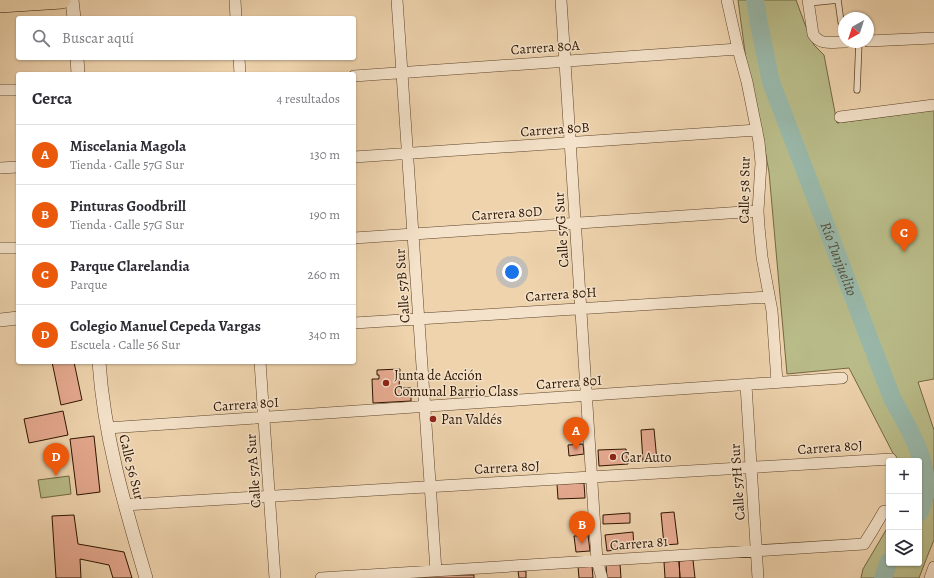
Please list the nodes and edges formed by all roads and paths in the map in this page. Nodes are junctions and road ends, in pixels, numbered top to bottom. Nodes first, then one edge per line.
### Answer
1 (62, 0) edge
2 (72, 0) edge
3 (235, 0) edge
4 (398, 0) edge
5 (561, 0) edge
6 (727, 0) edge
7 (808, 1) edge
8 (0, 4) edge
9 (840, 12) edge
10 (74, 16) edge
11 (236, 16) edge
12 (934, 38) edge
13 (874, 41) edge
14 (838, 42) edge
15 (859, 48) edge
16 (738, 49) junction
17 (77, 60) edge
18 (239, 60) edge
19 (565, 61) junction
20 (78, 72) edge
21 (240, 72) edge
22 (402, 72) junction
23 (356, 76) edge
24 (0, 90) edge
25 (16, 90) edge
26 (857, 90) dead end
27 (934, 105) edge
28 (840, 117) dead end
29 (757, 130) junction
30 (570, 143) junction
31 (408, 153) junction
32 (356, 157) edge
33 (16, 167) edge
34 (0, 168) edge
35 (758, 211) junction
36 (575, 223) junction
37 (413, 234) junction
38 (356, 238) edge
39 (0, 248) edge
40 (16, 248) edge
41 (769, 297) junction
42 (581, 309) junction
43 (16, 318) edge
44 (419, 319) junction
45 (0, 320) edge
46 (356, 323) edge
47 (99, 364) edge
48 (260, 364) edge
49 (842, 378) dead end
50 (777, 382) junction
51 (746, 385) junction
52 (586, 395) junction
53 (425, 406) junction
54 (264, 417) junction
55 (107, 428) junction
56 (886, 459) edge
57 (751, 467) junction
58 (592, 477) junction
59 (430, 487) junction
60 (270, 496) junction
61 (125, 505) junction
62 (884, 511) dead end
63 (756, 551) junction
64 (597, 561) junction
65 (934, 567) edge
66 (436, 571) junction
67 (478, 573) edge
68 (402, 575) edge
69 (146, 578) edge
70 (275, 578) edge
71 (321, 578) edge
72 (602, 578) edge
73 (758, 578) edge
74 (930, 578) edge

1 - 8 main road
2 - 10 street
3 - 11 street
4 - 22 street, Calle 57B Sur
5 - 19 street, Calle 57G Sur
6 - 16 street, Calle 58 Sur
7 - 9 lane
7 - 14 street
12 - 13 street
15 - 26 lane
16 - 19 street, Carrera 80A
16 - 29 street, Calle 58 Sur
17 - 20 street
18 - 21 street
19 - 22 street, Carrera 80A
19 - 30 street, Calle 57G Sur
22 - 23 street, Carrera 80A
22 - 31 street, Calle 57B Sur
24 - 25 street
27 - 28 street
29 - 30 street, Carrera 80B
29 - 35 street, Calle 58 Sur
30 - 31 street, Carrera 80B
30 - 36 street, Calle 57G Sur
31 - 32 street, Carrera 80B
31 - 37 street, Calle 57B Sur
33 - 34 street
35 - 36 street, Carrera 80D
35 - 41 street, Calle 58 Sur
36 - 37 street, Carrera 80D
36 - 42 street, Calle 57G Sur
37 - 38 street, Carrera 80D
37 - 44 street, Calle 57B Sur
39 - 40 street
41 - 42 street, Carrera 80H
41 - 50 street, Calle 58 Sur
42 - 44 street, Carrera 80H
42 - 52 street, Calle 57G Sur
43 - 45 street
44 - 46 street, Carrera 80H
44 - 53 street, Calle 57B Sur
47 - 55 street, Calle 56 Sur
48 - 54 street, Calle 57A Sur
49 - 50 street, Carrera 80I
50 - 51 street, Carrera 80I
51 - 52 street, Carrera 80I
51 - 57 street, Calle 57H Sur
52 - 53 street, Carrera 80I
52 - 58 street, Calle 57G Sur
53 - 54 street, Carrera 80I
53 - 59 street, Calle 57B Sur
54 - 55 street, Carrera 80I
54 - 60 street, Calle 57A Sur
55 - 61 street, Calle 56 Sur
56 - 57 street, Carrera 80J
57 - 58 street, Carrera 80J
57 - 63 street, Calle 57H Sur
58 - 59 street, Carrera 80J
58 - 64 street, Calle 57G Sur
59 - 60 street, Carrera 80J
59 - 66 street, Calle 57B Sur
60 - 61 street, Carrera 80J
60 - 70 street, Calle 57A Sur
61 - 69 street, Calle 56 Sur
62 - 63 street, Carrera 81
63 - 64 street, Carrera 81
63 - 73 street, Calle 57H Sur
64 - 67 street, Carrera 81
64 - 72 street, Calle 57G Sur
65 - 74 street
66 - 67 street, Carrera 81
66 - 68 street, Carrera 81
68 - 71 street, Carrera 81

